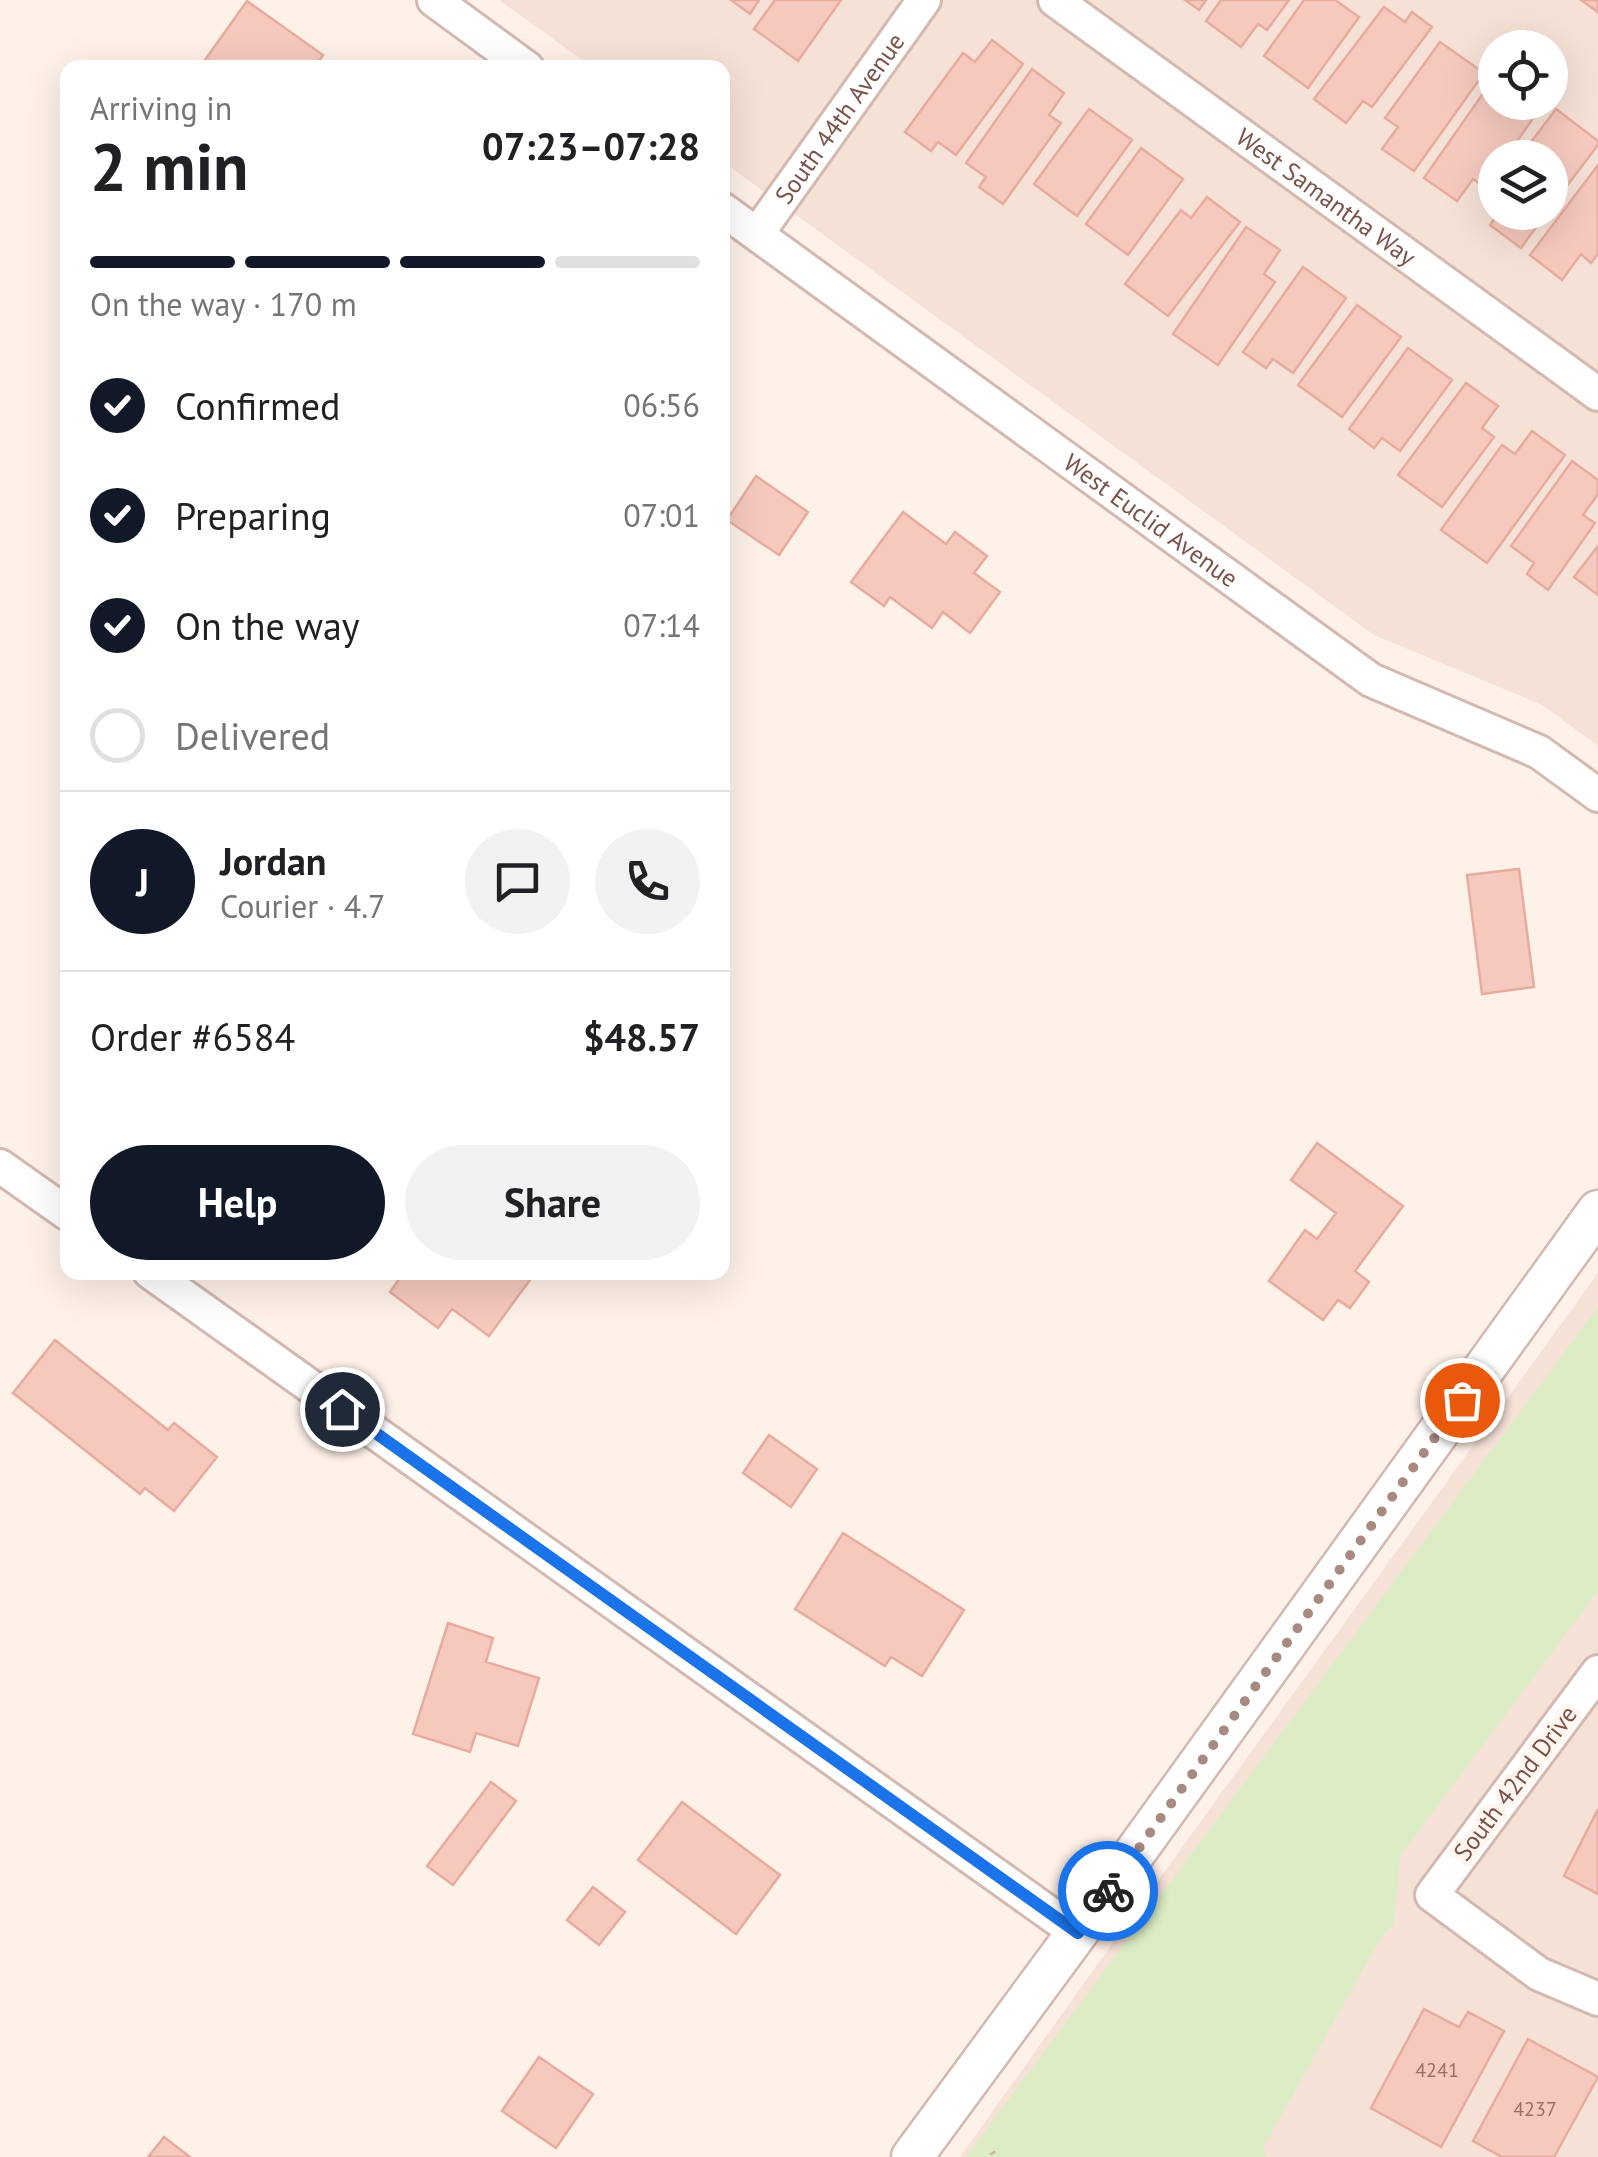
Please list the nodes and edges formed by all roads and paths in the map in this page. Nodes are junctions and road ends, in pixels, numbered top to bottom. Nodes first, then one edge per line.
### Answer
1 (434, 0) edge
2 (924, 0) edge
3 (1055, 0) edge
4 (516, 60) edge
5 (730, 215) edge
6 (757, 234) junction
7 (1598, 394) edge
8 (1598, 795) edge
9 (0, 1166) edge
10 (60, 1208) edge
11 (1598, 1211) edge
12 (161, 1280) edge
13 (1598, 1672) edge
14 (1078, 1933) junction
15 (1598, 1999) edge
16 (912, 2157) edge

1 - 4 street
2 - 6 street, South 44th Avenue
3 - 7 street, West Samantha Way
5 - 6 street, West Euclid Avenue
6 - 8 street, West Euclid Avenue
9 - 10 street
11 - 14 street
12 - 14 street
13 - 15 street, South 42nd Drive
14 - 16 street

